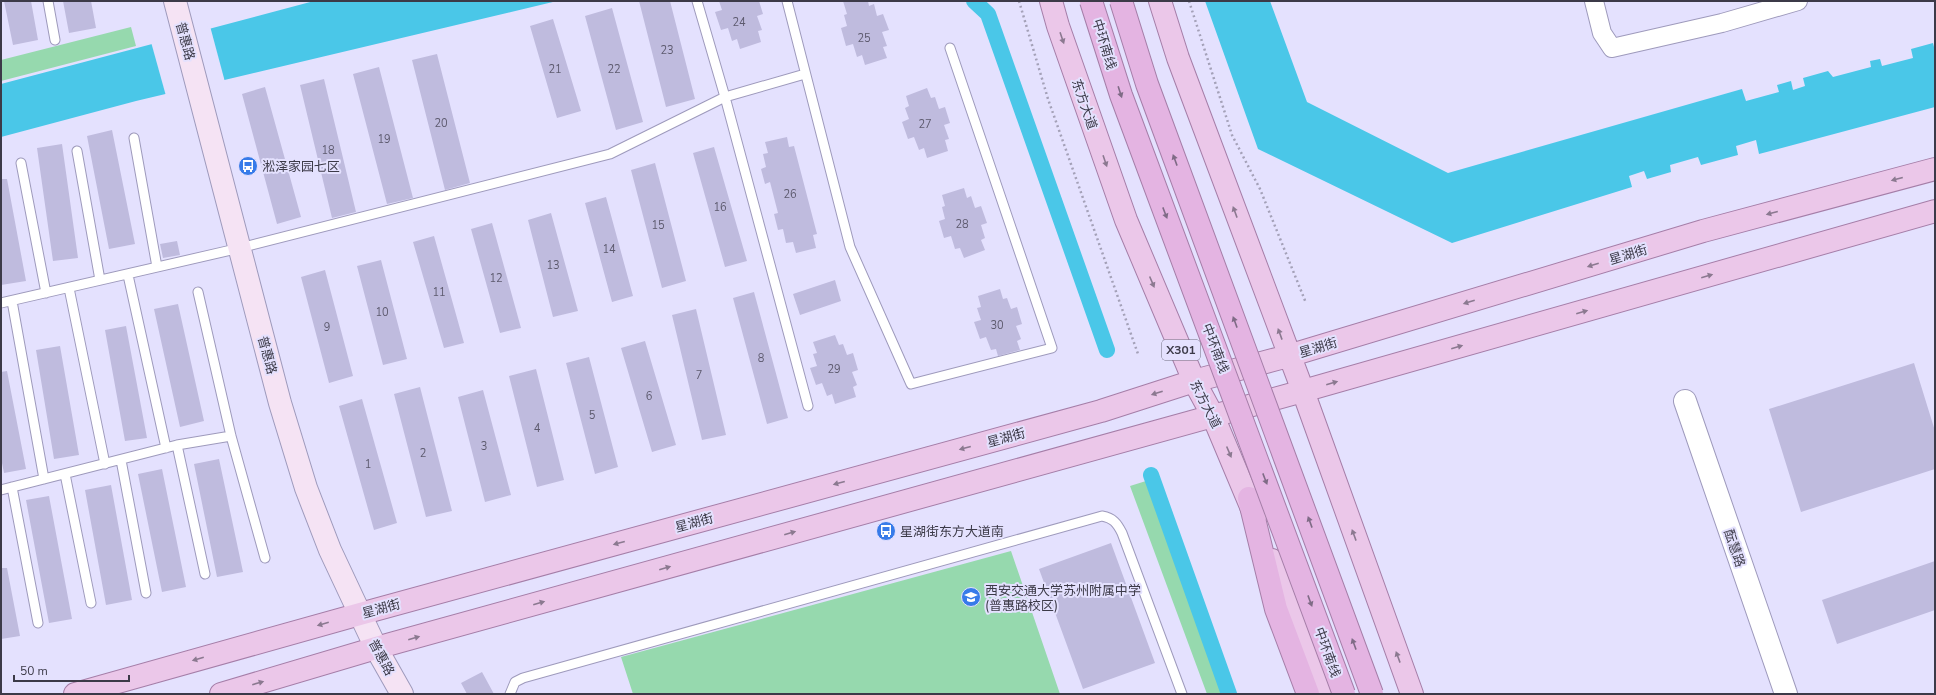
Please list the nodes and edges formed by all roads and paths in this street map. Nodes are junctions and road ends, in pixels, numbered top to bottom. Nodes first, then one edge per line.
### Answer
1 (48, 1) edge
2 (697, 1) edge
3 (787, 1) edge
4 (1019, 1) edge
5 (1051, 1) edge
6 (1091, 1) edge
7 (1121, 1) edge
8 (1160, 1) edge
9 (1189, 1) edge
10 (1594, 1) edge
11 (1798, 1) edge
12 (178, 11) edge
13 (55, 40) dead end
14 (950, 48) dead end
15 (805, 74) junction
16 (725, 98) junction
17 (134, 138) dead end
18 (77, 151) dead end
19 (21, 163) dead end
20 (1935, 169) edge
21 (1935, 211) edge
22 (240, 248) junction
23 (157, 267) junction
24 (128, 275) junction
25 (100, 280) junction
26 (69, 288) junction
27 (198, 292) dead end
28 (46, 293) junction
29 (12, 301) junction
30 (1, 303) edge
31 (1306, 303) dead end
32 (1138, 354) dead end
33 (1288, 356) junction
34 (1194, 381) junction
35 (1303, 391) junction
36 (1685, 401) dead end
37 (808, 406) dead end
38 (1213, 416) junction
39 (231, 436) junction
40 (177, 445) junction
41 (166, 448) junction
42 (121, 460) junction
43 (105, 464) junction
44 (66, 474) junction
45 (44, 479) junction
46 (12, 488) junction
47 (1, 490) edge
48 (1249, 498) junction
49 (265, 558) dead end
50 (205, 574) dead end
51 (146, 593) dead end
52 (91, 603) dead end
53 (360, 614) junction
54 (38, 623) dead end
55 (376, 648) junction
56 (75, 694) edge
57 (221, 694) edge
58 (402, 694) edge
59 (510, 694) edge
60 (1182, 694) edge
61 (1308, 694) edge
62 (1322, 694) edge
63 (1344, 694) edge
64 (1372, 694) edge
65 (1412, 694) edge
66 (1786, 694) edge

1 - 13 lane
2 - 16 lane
3 - 15 lane
4 - 32 path
5 -> 34 main road, 东方大道 / X301
6 -> 63 highway, 中环南线, bridge
64 -> 7 highway, 中环南线, bridge
33 -> 8 main road
9 - 31 path
10 - 11 street
12 - 22 main road, 普惠路
14 - 15 lane
15 - 16 lane
16 - 22 lane
16 - 37 lane
17 - 23 lane
18 - 25 lane
19 - 28 lane
20 -> 33 main road, 星湖街
35 -> 21 main road
22 - 23 lane
22 - 53 main road, 普惠路
23 - 24 lane
24 - 25 lane
24 - 41 lane
25 - 26 lane
26 - 28 lane
26 - 43 lane
27 - 39 lane
28 - 29 lane
29 - 30 lane
29 - 45 lane
33 - 34 main road, 星湖街
33 - 35 main road
34 - 38 main road, 东方大道 / X301
34 -> 53 main road, 星湖街
35 - 38 main road
65 -> 35 main road
36 - 66 street, 酝慧路
38 -> 48 main road, 东方大道 / X301
55 -> 38 main road
39 - 40 lane
39 - 49 lane
40 - 41 lane
40 - 50 lane
41 - 42 lane
42 - 43 lane
42 - 51 lane
43 - 44 lane
44 - 45 lane
44 - 52 lane
45 - 46 lane
46 - 47 lane
46 - 54 lane
48 - 61 highway
48 - 62 main road, 东方大道 / X301
53 - 55 main road, 普惠路
53 -> 56 main road, 星湖街
57 -> 55 main road
55 - 58 main road, 普惠路
59 - 60 lane

